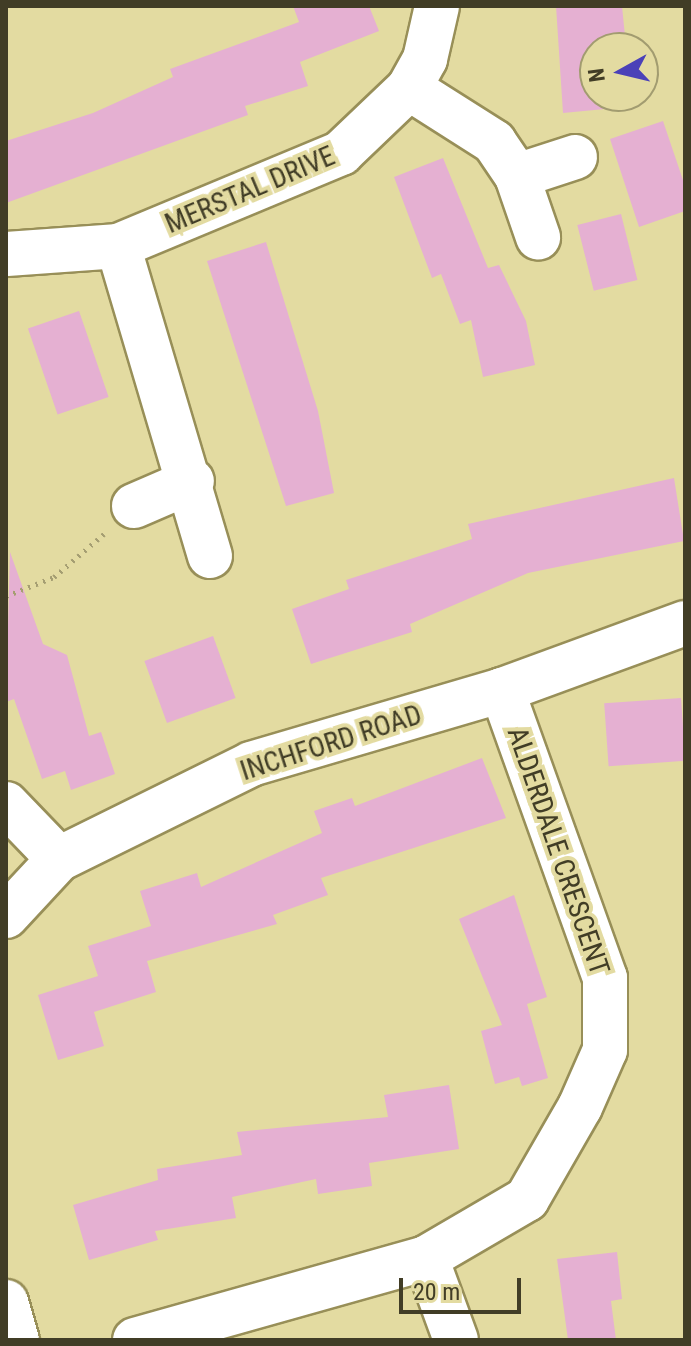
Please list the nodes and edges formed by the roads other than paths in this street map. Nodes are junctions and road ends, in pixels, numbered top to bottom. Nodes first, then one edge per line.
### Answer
1 (437, 6) edge
2 (409, 88) junction
3 (575, 157) dead end
4 (517, 176) junction
5 (538, 237) dead end
6 (118, 246) junction
7 (7, 254) edge
8 (192, 481) junction
9 (134, 506) road end
10 (210, 556) dead end
11 (685, 623) edge
12 (502, 690) junction
13 (6, 804) edge
14 (59, 859) junction
15 (6, 916) edge
16 (426, 1258) junction
17 (6, 1302) edge
18 (17, 1340) edge
19 (135, 1340) edge
20 (456, 1340) edge

1 - 2 street, MERSTAL DRIVE
2 - 4 street
2 - 6 street, MERSTAL DRIVE
3 - 4 street
4 - 5 street
6 - 7 street, MERSTAL DRIVE
6 - 8 street
8 - 9 street
8 - 10 street
11 - 12 street, INCHFORD ROAD
12 - 14 street, INCHFORD ROAD
12 - 16 street, ALDERDALE CRESCENT
13 - 14 street
14 - 15 street, INCHFORD ROAD
16 - 19 street, ALDERDALE CRESCENT
16 - 20 street
17 - 18 street

